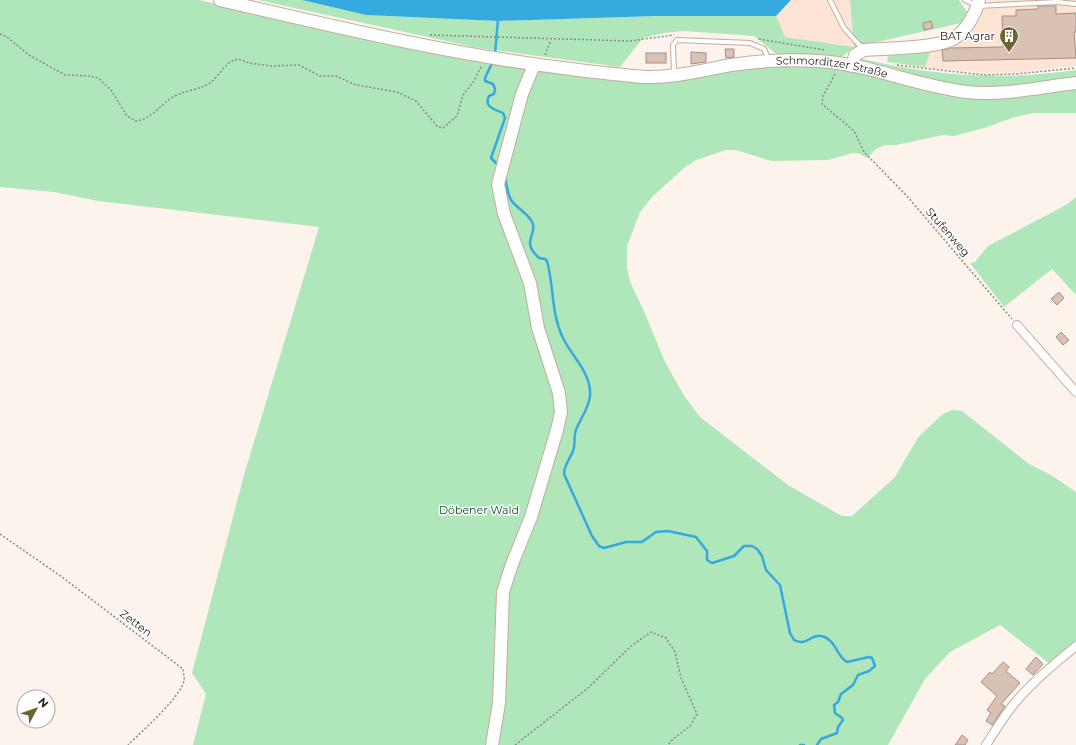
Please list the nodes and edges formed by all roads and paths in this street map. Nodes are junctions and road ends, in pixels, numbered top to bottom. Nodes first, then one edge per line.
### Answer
1 (220, 0) edge
2 (830, 0) edge
3 (965, 0) edge
4 (978, 3) edge
5 (1076, 4) edge
6 (0, 34) edge
7 (480, 37) dead end
8 (864, 50) junction
9 (483, 61) junction
10 (770, 62) junction
11 (894, 64) dead end
12 (538, 65) junction
13 (846, 65) junction
14 (1076, 68) edge
15 (674, 76) junction
16 (1076, 83) edge
17 (1017, 325) joint
18 (1076, 392) edge
19 (0, 534) edge
20 (1076, 646) edge
21 (128, 745) edge
22 (492, 745) edge
23 (515, 745) edge
24 (668, 745) edge
25 (986, 745) edge

1 - 9 main road, Schmorditzer Straße
2 - 8 lane
3 - 4 lane
4 - 5 lane
4 - 8 main road
6 - 9 path
7 - 12 path
8 - 13 main road
9 - 12 main road, Schmorditzer Straße
10 - 13 main road, Schmorditzer Straße
10 - 15 main road, Schmorditzer Straße
10 - 15 lane
11 - 14 path
12 - 15 main road, Schmorditzer Straße
12 - 22 main road
13 - 16 main road, Schmorditzer Straße
13 - 17 path, Stufenweg
17 - 18 street
19 - 21 path, Zetten
20 - 25 street
23 - 24 path

